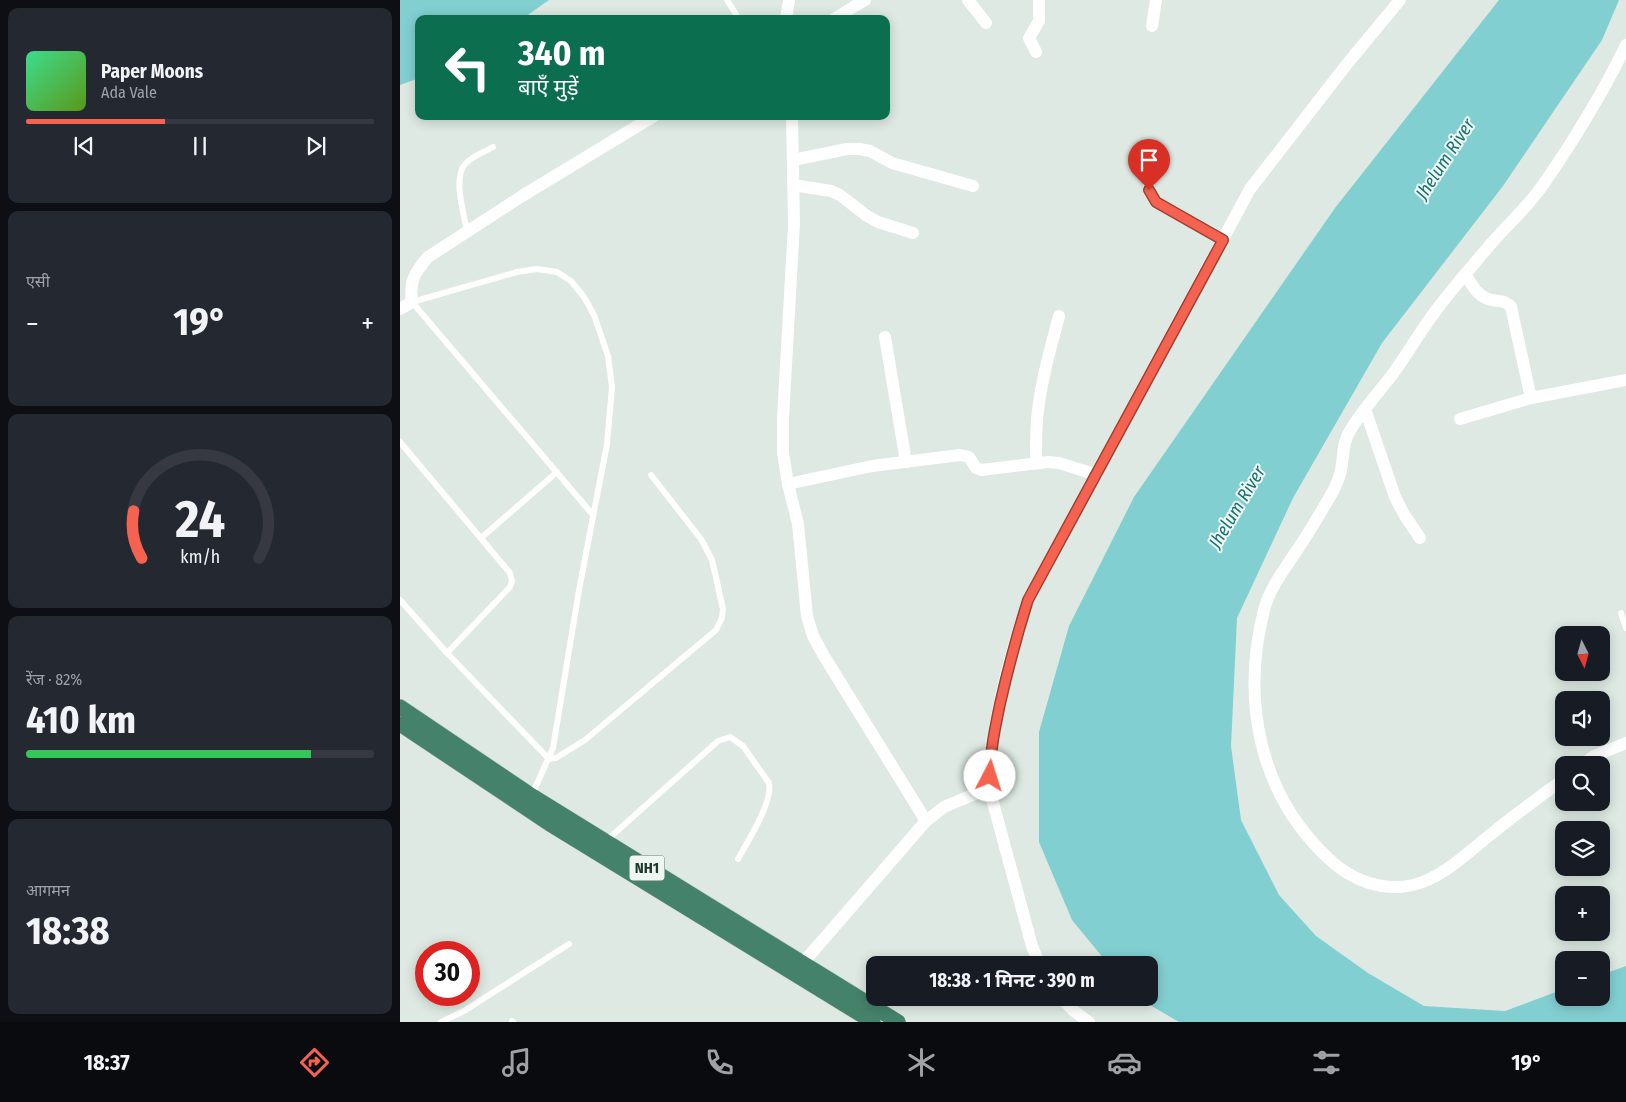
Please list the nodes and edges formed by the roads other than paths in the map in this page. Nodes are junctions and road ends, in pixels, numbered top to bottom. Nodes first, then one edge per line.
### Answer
1 (727, 0) edge
2 (789, 0) edge
3 (865, 0) edge
4 (968, 0) edge
5 (1039, 0) edge
6 (1156, 0) edge
7 (1400, 0) edge
8 (736, 15) edge
9 (787, 15) edge
10 (841, 15) edge
11 (986, 23) dead end
12 (1152, 26) dead end
13 (1626, 45) edge
14 (1036, 52) dead end
15 (647, 120) edge
16 (792, 120) edge
17 (493, 148) dead end
18 (793, 160) junction
19 (1150, 166) dead end
20 (794, 185) junction
21 (974, 186) dead end
22 (467, 230) junction
23 (914, 233) dead end
24 (1223, 240) junction
25 (1465, 274) junction
26 (412, 302) junction
27 (400, 309) edge
28 (1060, 316) dead end
29 (885, 337) dead end
30 (1626, 380) edge
31 (1531, 398) junction
32 (1365, 409) junction
33 (1460, 419) dead end
34 (400, 442) edge
35 (906, 462) junction
36 (1036, 464) junction
37 (557, 472) junction
38 (651, 475) dead end
39 (1097, 475) junction
40 (788, 484) junction
41 (593, 515) junction
42 (481, 538) junction
43 (1420, 538) dead end
44 (400, 600) edge
45 (1621, 613) dead end
46 (1626, 628) edge
47 (447, 653) junction
48 (400, 707) edge
49 (400, 724) edge
50 (1626, 742) edge
51 (1594, 756) edge
52 (549, 759) junction
53 (1555, 786) edge
54 (989, 788) junction
55 (528, 801) junction
56 (926, 821) junction
57 (601, 847) junction
58 (738, 859) dead end
59 (569, 944) dead end
60 (1036, 956) edge
61 (802, 964) junction
62 (1069, 1006) edge
63 (441, 1022) edge
64 (873, 1022) edge
65 (898, 1022) edge
66 (1089, 1022) edge

1 - 8 lane
2 - 9 street
3 - 10 street
4 - 11 street
5 - 14 street
6 - 12 street
7 - 24 street
13 - 25 street
15 - 22 street
16 - 18 street
17 - 22 lane
18 - 20 street
18 - 21 street
19 - 24 street
20 - 23 street
20 - 40 street
22 - 26 street
24 - 39 street
25 - 31 street
25 - 32 street
26 - 27 street
26 - 37 lane
26 - 41 lane
28 - 36 street
29 - 35 street
30 - 31 street
31 - 33 street
32 - 43 street
32 - 53 street
34 - 42 lane
35 - 36 street
35 - 40 street
36 - 39 street
37 - 41 lane
37 - 42 lane
38 - 52 lane
39 - 54 street
40 - 56 street
41 - 52 lane
42 - 47 lane
44 - 47 lane
45 - 46 lane
47 - 52 lane
48 - 55 highway, NH1
49 - 55 highway, NH1
50 - 51 street
52 - 55 lane
54 - 56 street
54 - 60 street
55 - 57 highway, NH1
56 - 61 street
57 - 58 lane
57 - 61 highway, NH1
57 - 64 highway, NH1
59 - 63 lane
61 - 65 highway, NH1
62 - 66 street

